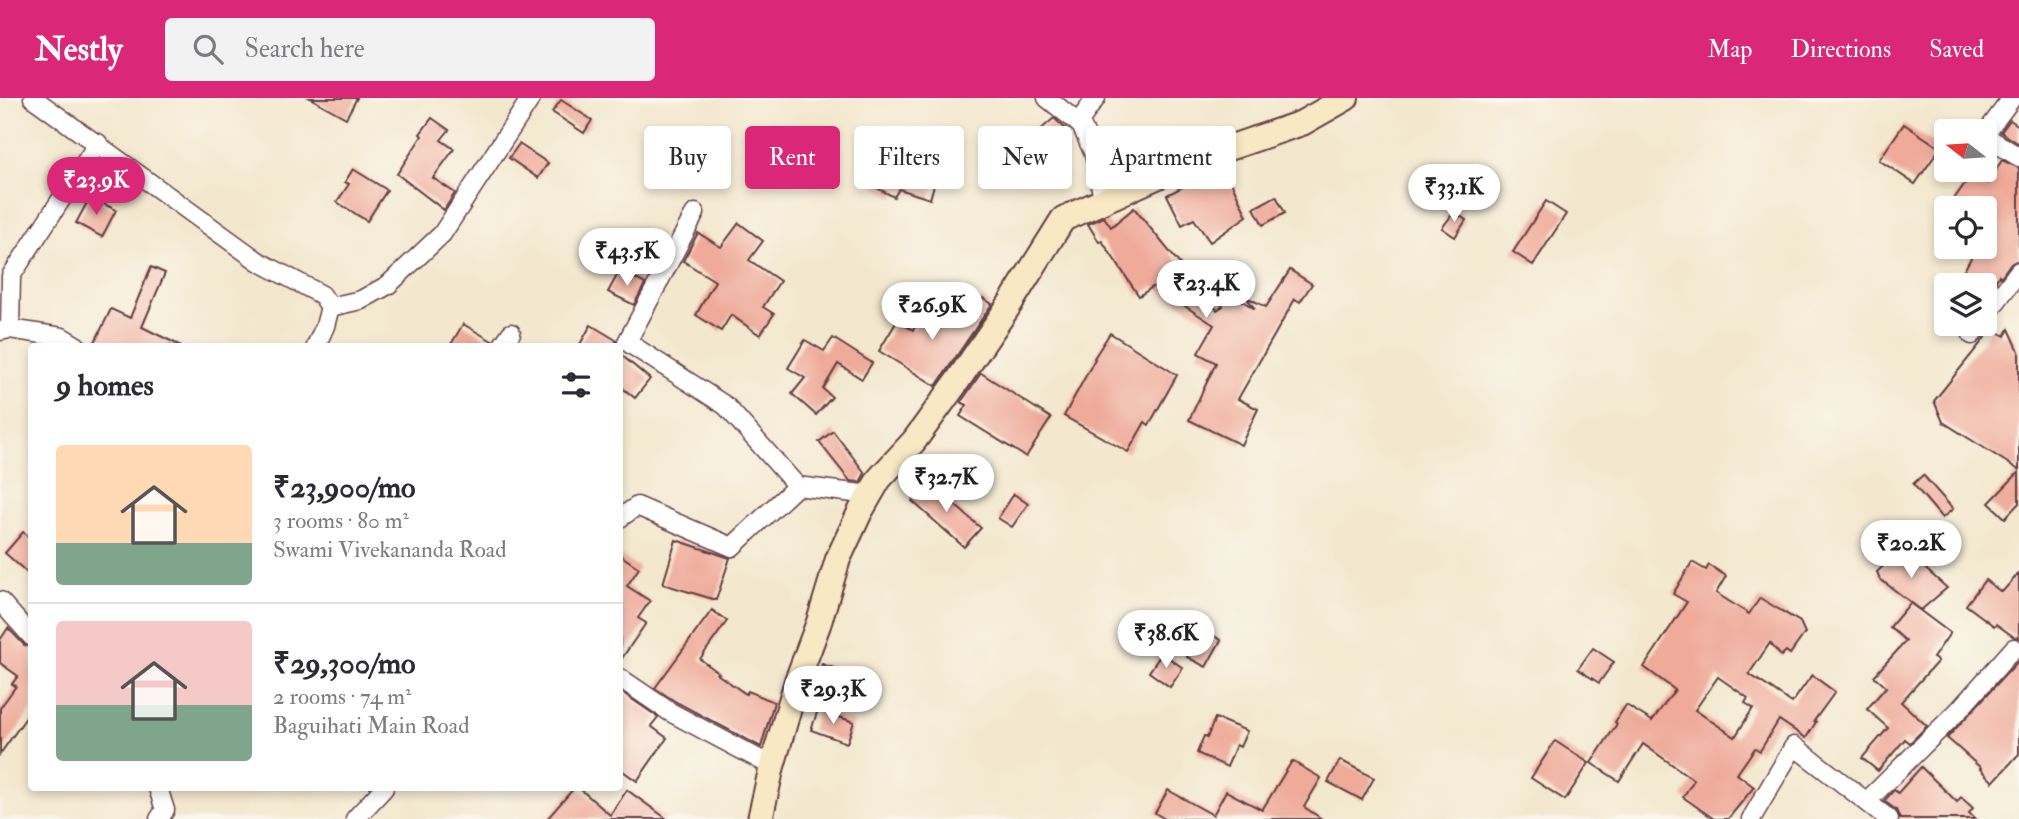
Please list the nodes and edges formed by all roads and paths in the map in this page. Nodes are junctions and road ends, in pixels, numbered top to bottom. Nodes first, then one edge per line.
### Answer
1 (33, 98) edge
2 (531, 98) edge
3 (1047, 98) edge
4 (1096, 98) edge
5 (1346, 98) edge
6 (2012, 98) edge
7 (1078, 123) junction
8 (97, 143) junction
9 (2019, 157) edge
10 (1103, 200) junction
11 (695, 213) dead end
12 (2019, 271) edge
13 (1997, 301) edge
14 (330, 307) junction
15 (5, 330) edge
16 (72, 343) edge
17 (317, 343) edge
18 (797, 486) junction
19 (870, 495) junction
20 (623, 517) edge
21 (0, 601) edge
22 (28, 632) edge
23 (2014, 648) dead end
24 (623, 680) edge
25 (772, 766) junction
26 (159, 791) edge
27 (381, 791) edge
28 (1867, 801) junction
29 (159, 819) edge
30 (355, 819) edge
31 (760, 819) edge
32 (1751, 819) edge
33 (1889, 819) edge

1 - 8 street
2 - 14 street
3 - 7 street
4 - 7 street
5 - 10 street
6 - 9 street
7 - 10 street
8 - 14 street
8 - 15 street
10 - 19 street
11 - 18 street
12 - 13 street
14 - 17 street
15 - 16 street
18 - 19 street
18 - 20 street
19 - 25 street
21 - 22 street
23 - 28 street
24 - 25 street
25 - 31 street
26 - 29 street
27 - 30 street
28 - 32 street
28 - 33 street

